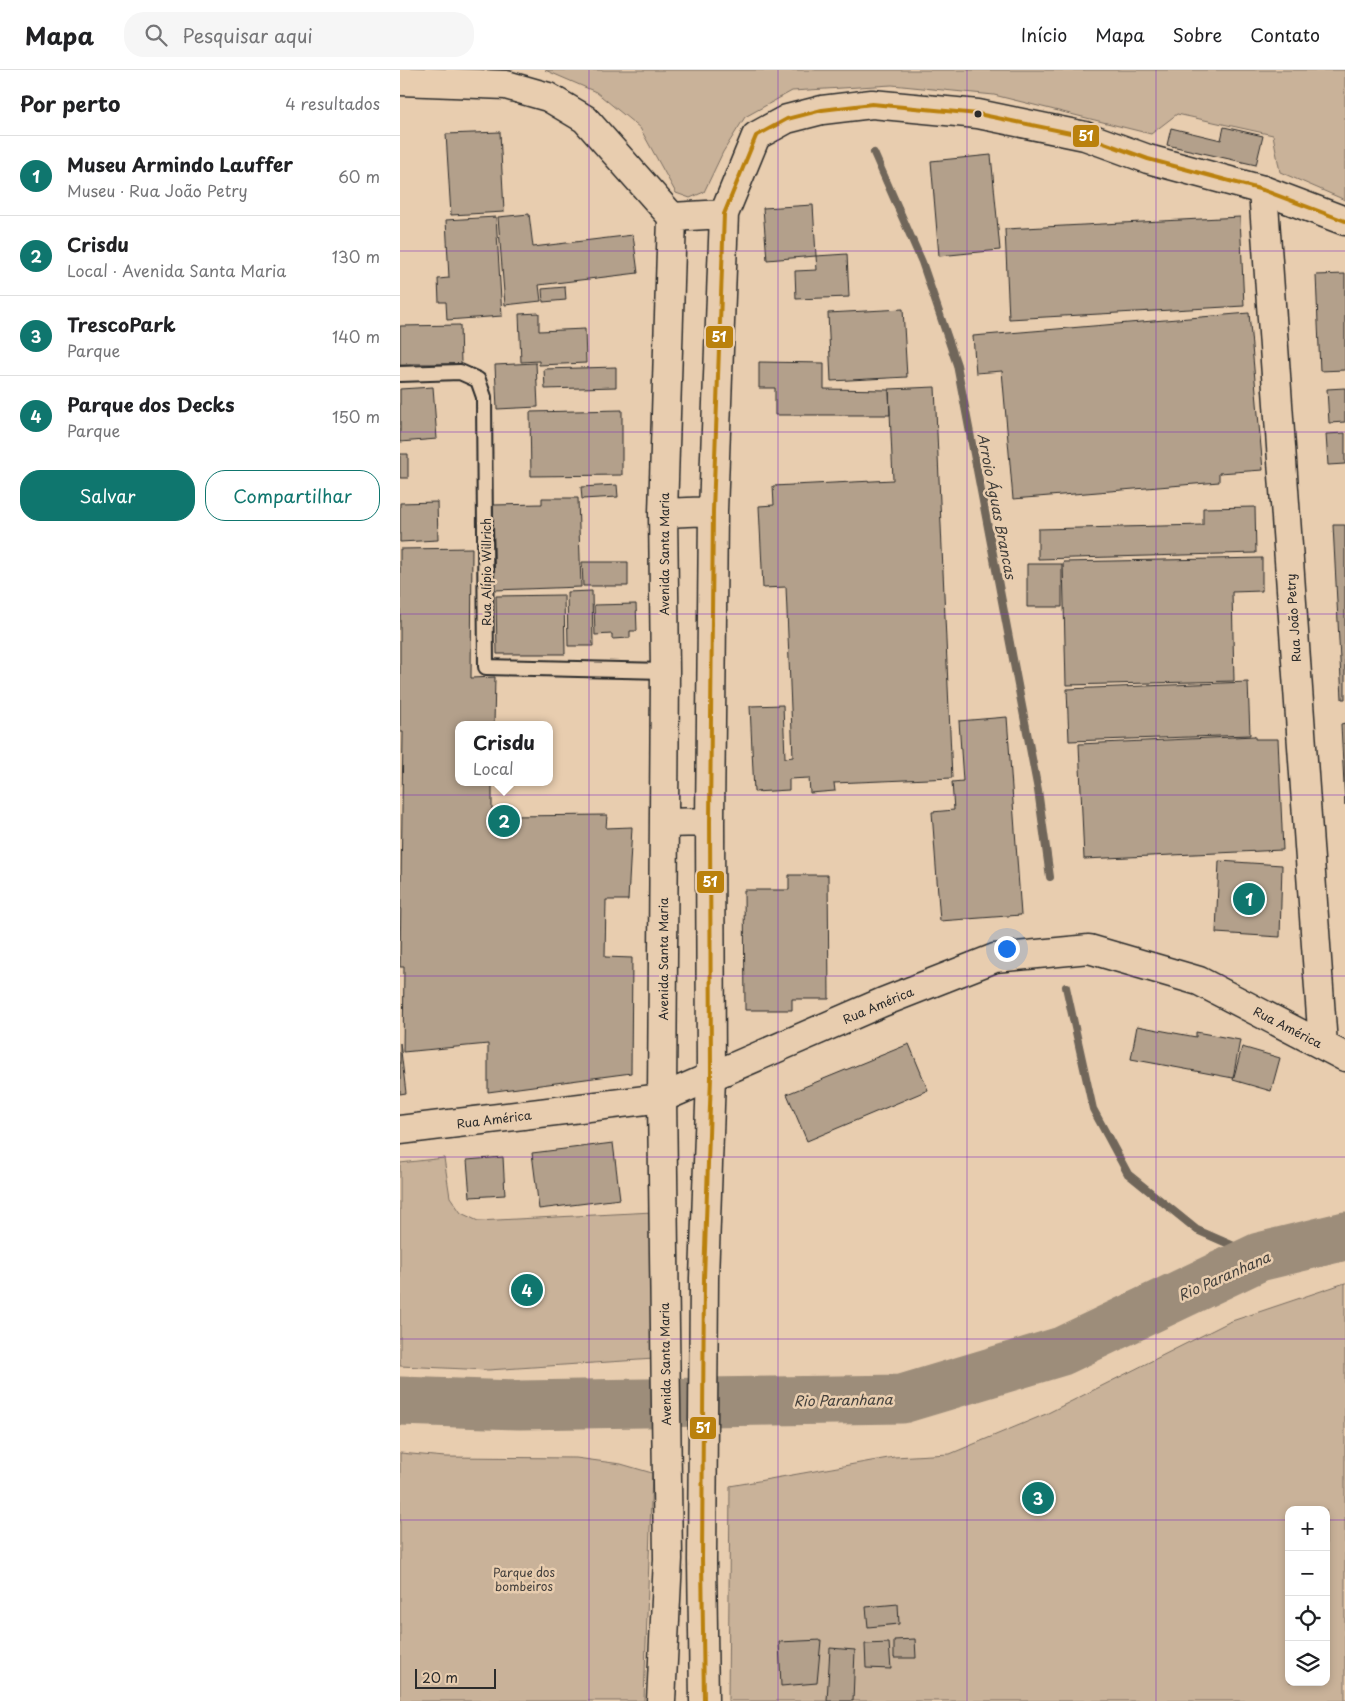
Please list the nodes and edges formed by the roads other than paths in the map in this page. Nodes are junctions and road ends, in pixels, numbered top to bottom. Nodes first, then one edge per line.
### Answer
1 (400, 81) edge
2 (1263, 190) junction
3 (724, 214) junction
4 (672, 217) junction
5 (1345, 222) edge
6 (400, 374) edge
7 (713, 511) junction
8 (664, 512) junction
9 (665, 671) junction
10 (710, 822) junction
11 (664, 823) junction
12 (1334, 1051) edge
13 (711, 1077) junction
14 (662, 1098) junction
15 (400, 1130) edge
16 (661, 1701) edge
17 (704, 1701) edge

1 - 4 main road
2 - 3 main road
2 - 5 main road
2 - 12 main road, Rua João Petry
3 - 4 main road
3 - 7 main road
4 - 8 main road, Avenida Santa Maria
6 - 9 lane, Rua Alípio Willrich
7 - 8 main road
7 - 10 main road
8 - 9 main road, Avenida Santa Maria
9 - 11 main road, Avenida Santa Maria
10 - 11 main road
10 - 13 main road
11 - 14 main road, Avenida Santa Maria
12 - 13 main road, Rua América
13 - 14 main road, Rua América
13 - 17 main road
14 - 15 main road, Rua América
14 - 16 main road, Avenida Santa Maria

